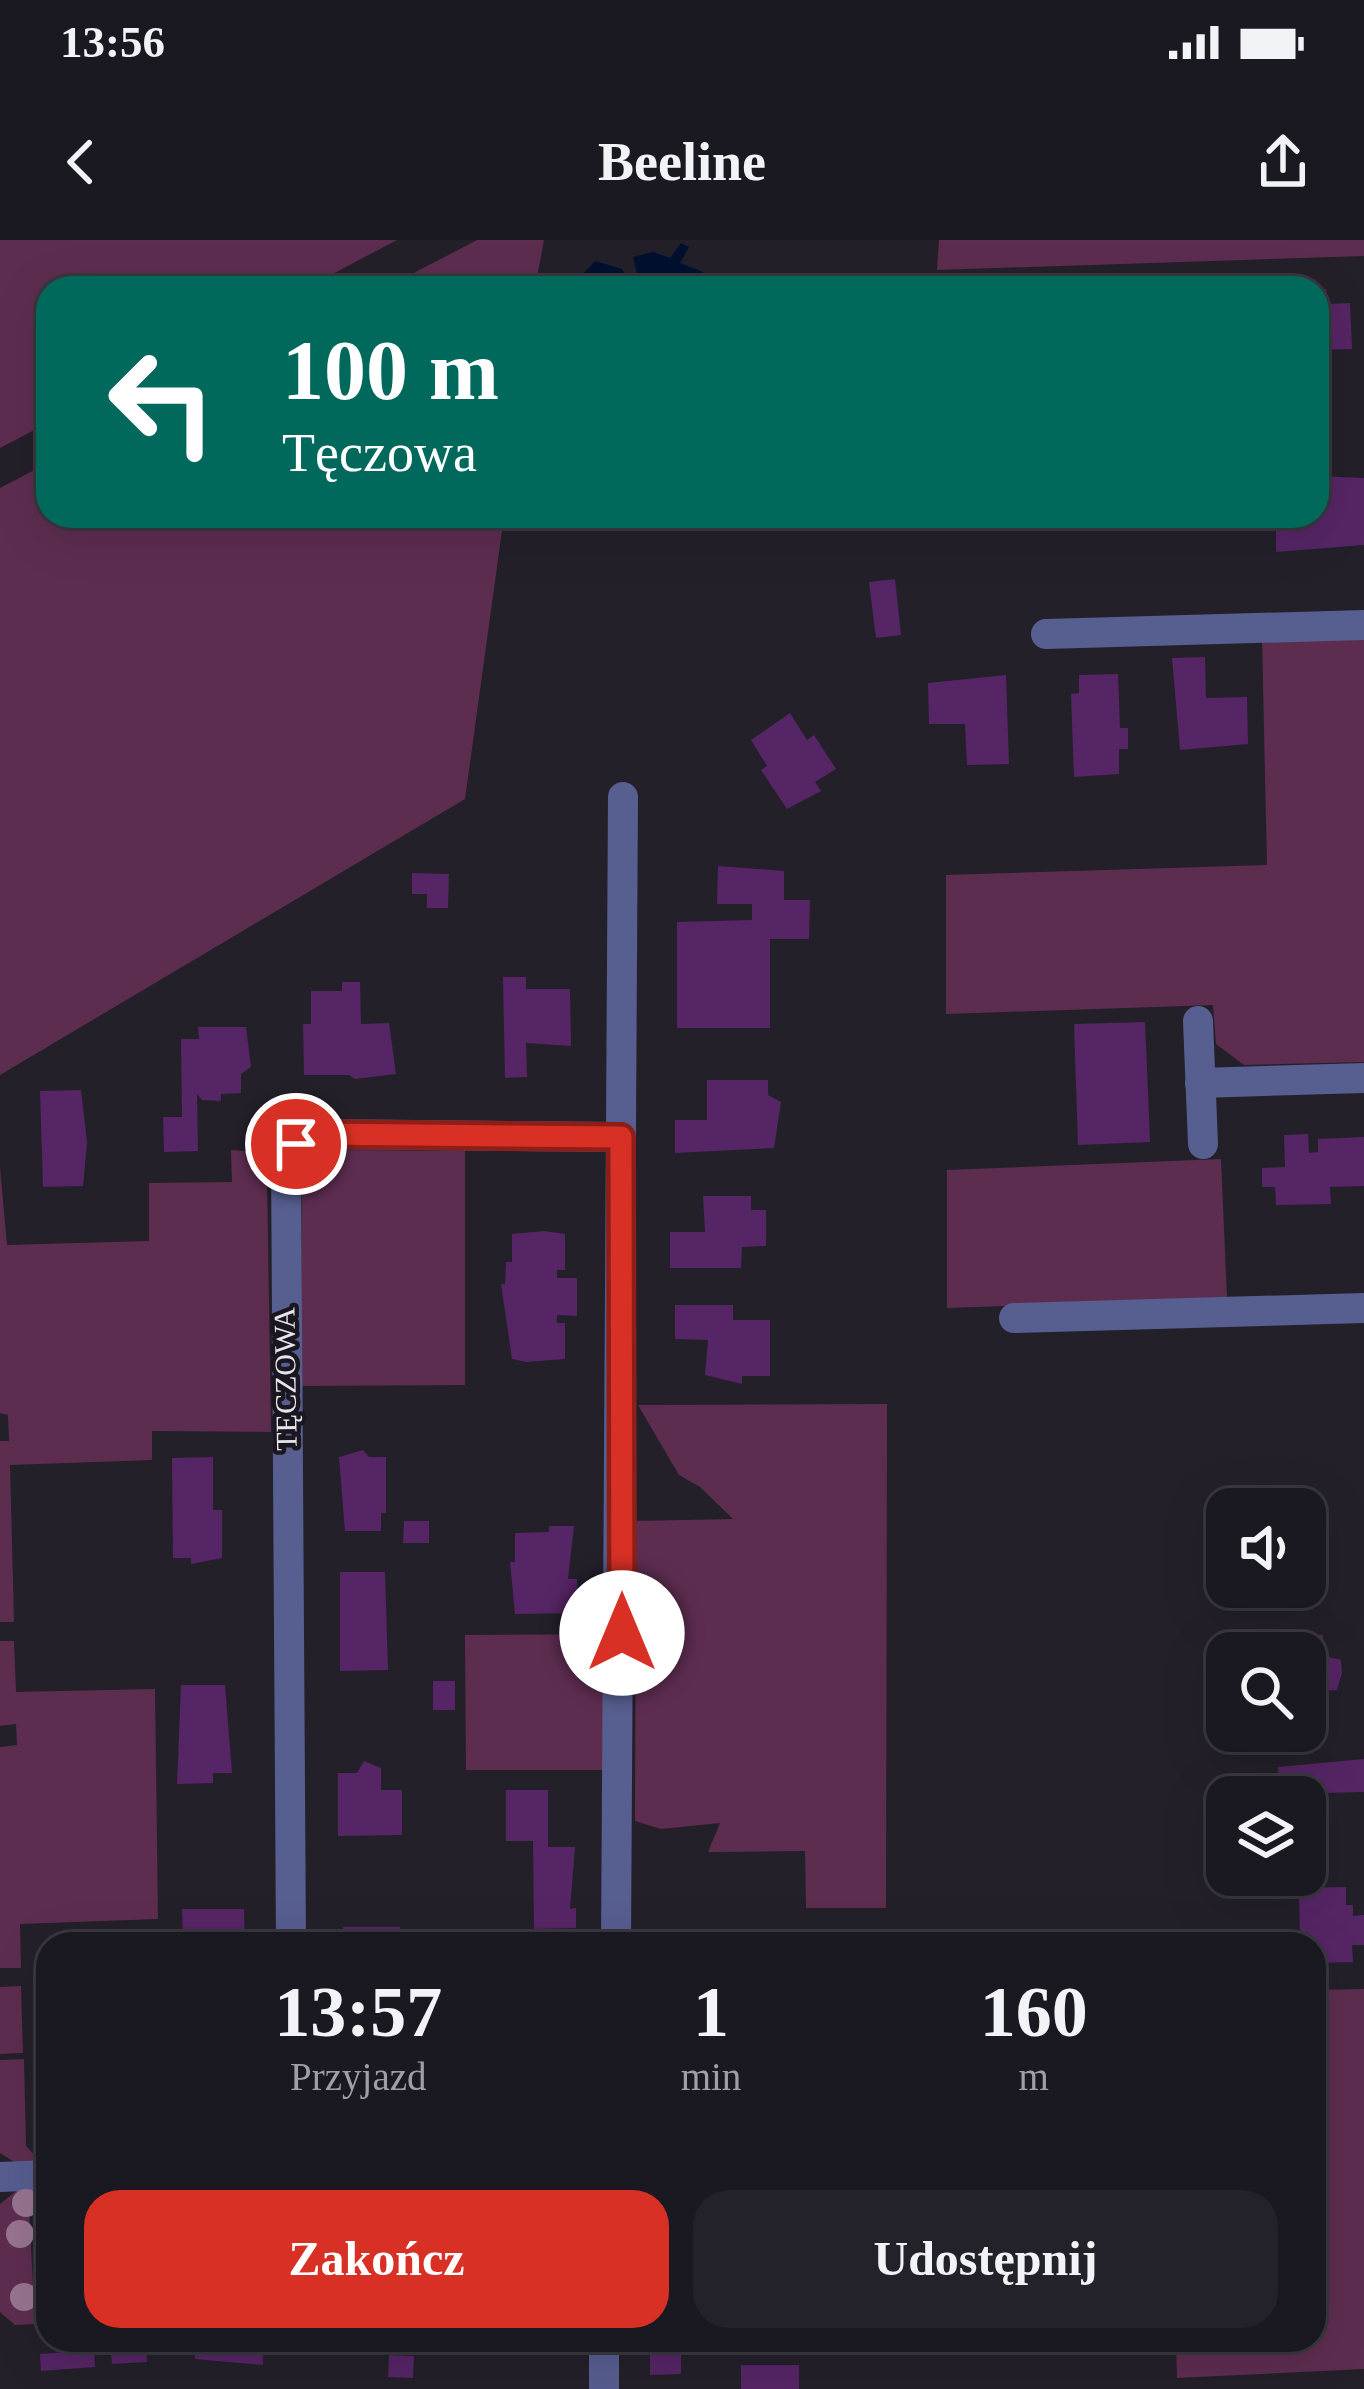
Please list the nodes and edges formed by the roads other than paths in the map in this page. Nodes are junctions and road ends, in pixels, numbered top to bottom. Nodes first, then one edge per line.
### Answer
1 (1364, 625) edge
2 (1046, 634) dead end
3 (623, 797) dead end
4 (1198, 1021) dead end
5 (1364, 1078) edge
6 (1200, 1083) junction
7 (621, 1137) junction
8 (1203, 1144) dead end
9 (1364, 1309) edge
10 (1014, 1318) dead end
11 (291, 1932) edge
12 (616, 1932) edge
13 (36, 2176) edge
14 (0, 2177) edge
15 (604, 2352) edge
16 (604, 2389) edge

1 - 2 street
3 - 7 street
4 - 6 street
5 - 6 street
6 - 8 street
7 - 11 street, TĘCZOWA
7 - 12 street
9 - 10 street
13 - 14 street
15 - 16 street

